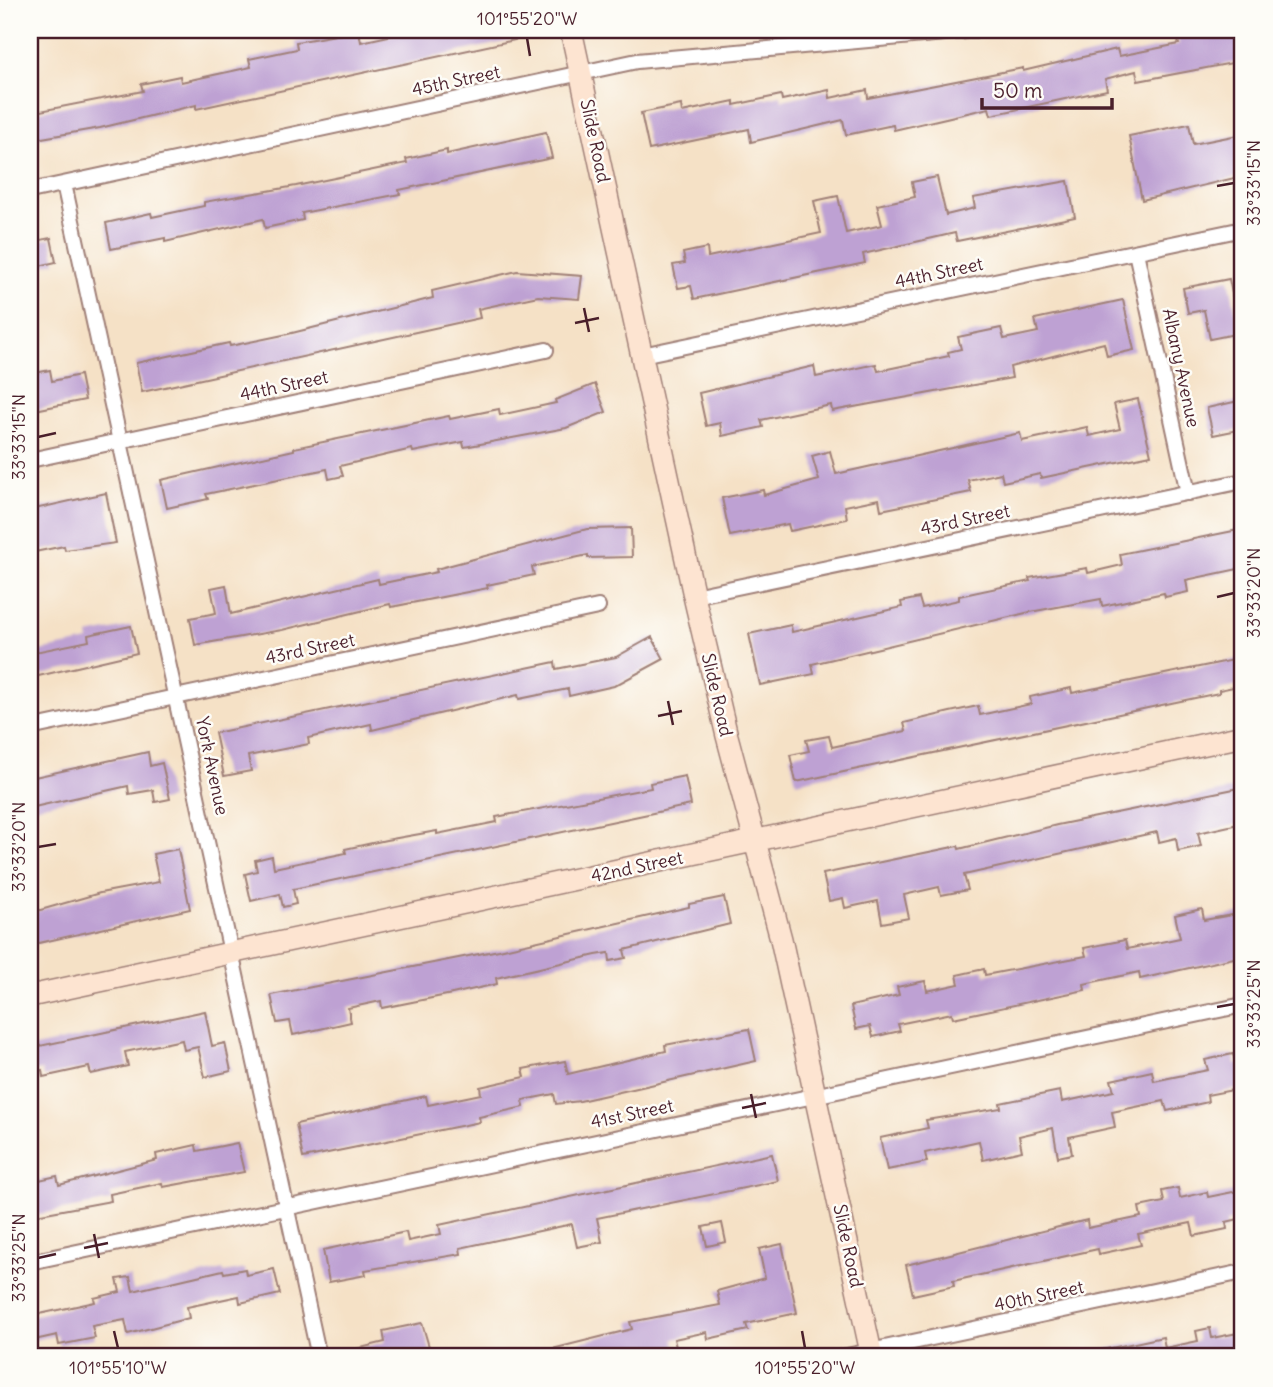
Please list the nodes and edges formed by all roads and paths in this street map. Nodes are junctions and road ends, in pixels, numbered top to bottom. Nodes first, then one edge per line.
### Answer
1 (571, 30) edge
2 (978, 30) edge
3 (580, 74) junction
4 (64, 184) junction
5 (30, 191) edge
6 (1243, 229) edge
7 (1136, 252) junction
8 (546, 350) dead end
9 (642, 355) junction
10 (122, 440) junction
11 (30, 460) edge
12 (1243, 481) edge
13 (1188, 493) junction
14 (694, 596) junction
15 (598, 607) dead end
16 (177, 697) junction
17 (30, 728) edge
18 (1243, 736) edge
19 (755, 842) junction
20 (232, 953) junction
21 (30, 996) edge
22 (1243, 1004) edge
23 (815, 1095) junction
24 (286, 1207) junction
25 (30, 1262) edge
26 (1243, 1272) edge
27 (871, 1354) edge
28 (319, 1357) edge
29 (842, 1357) edge

1 - 3 main road, Slide Road
2 - 3 street, 45th Street
3 - 4 street, 45th Street
3 - 9 main road, Slide Road
4 - 5 street, 45th Street
4 - 10 street, York Avenue
6 - 7 street, 44th Street
7 - 9 street, 44th Street
7 - 13 street, Albany Avenue
8 - 10 street, 44th Street
9 - 14 main road, Slide Road
10 - 11 street, 44th Street
10 - 16 street, York Avenue
12 - 13 street, 43rd Street
13 - 14 street, 43rd Street
14 - 19 main road, Slide Road
15 - 16 street, 43rd Street
16 - 17 street, 43rd Street
16 - 20 street, York Avenue
18 - 19 main road, 42nd Street
19 - 20 main road, 42nd Street
19 - 23 main road, Slide Road
20 - 21 main road, 42nd Street
20 - 24 street, York Avenue
22 - 23 street, 41st Street
23 - 24 street, 41st Street
23 - 27 main road, Slide Road
24 - 25 street, 41st Street
24 - 28 street, York Avenue
26 - 27 street, 40th Street
27 - 29 street, 40th Street

